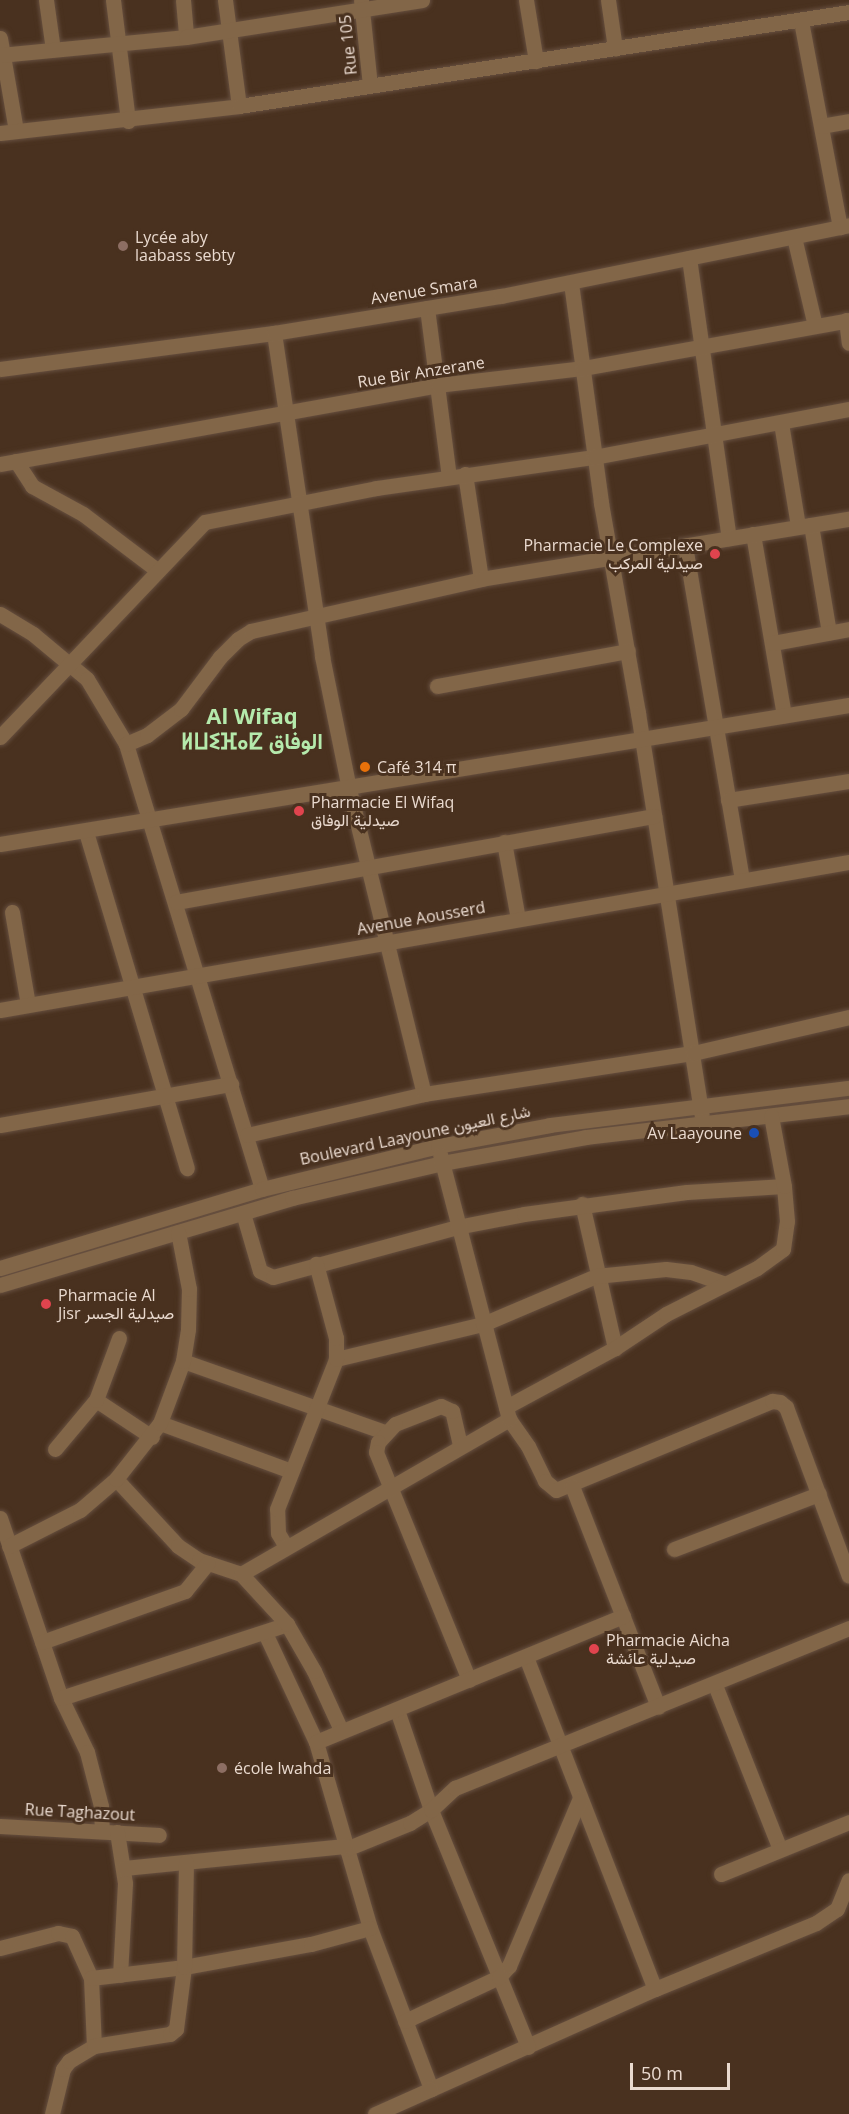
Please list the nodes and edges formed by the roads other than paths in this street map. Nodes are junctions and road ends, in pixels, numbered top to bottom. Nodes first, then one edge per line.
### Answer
1 (46, 0) edge
2 (113, 0) edge
3 (183, 0) edge
4 (225, 0) edge
5 (422, 0) edge
6 (526, 0) edge
7 (608, 0) edge
8 (361, 5) edge
9 (845, 8) edge
10 (801, 21) junction
11 (228, 31) junction
12 (186, 37) junction
13 (0, 38) edge
14 (117, 44) junction
15 (615, 48) junction
16 (53, 50) junction
17 (2, 55) edge
18 (537, 61) junction
19 (370, 86) junction
20 (239, 106) junction
21 (128, 120) junction
22 (849, 121) edge
23 (821, 126) junction
24 (16, 131) junction
25 (0, 133) edge
26 (844, 226) edge
27 (794, 237) junction
28 (689, 258) junction
29 (571, 283) junction
30 (427, 308) junction
31 (848, 320) edge
32 (815, 326) junction
33 (274, 333) junction
34 (849, 343) edge
35 (702, 345) junction
36 (583, 368) junction
37 (0, 369) edge
38 (438, 385) junction
39 (849, 409) edge
40 (283, 412) junction
41 (781, 423) junction
42 (716, 433) junction
43 (594, 457) junction
44 (16, 461) junction
45 (0, 464) edge
46 (465, 474) junction
47 (449, 477) junction
48 (298, 502) junction
49 (849, 519) edge
50 (804, 525) junction
51 (753, 534) junction
52 (729, 538) junction
53 (685, 546) junction
54 (610, 559) junction
55 (158, 571) junction
56 (481, 579) junction
57 (0, 614) edge
58 (315, 614) junction
59 (849, 629) edge
60 (829, 632) junction
61 (773, 643) junction
62 (628, 651) junction
63 (71, 664) junction
64 (437, 686) dead end
65 (849, 705) edge
66 (784, 715) junction
67 (714, 726) junction
68 (0, 737) edge
69 (642, 738) junction
70 (126, 744) junction
71 (849, 782) edge
72 (349, 789) junction
73 (728, 800) junction
74 (654, 816) junction
75 (152, 819) junction
76 (86, 832) junction
77 (504, 842) junction
78 (0, 844) edge
79 (849, 862) edge
80 (369, 867) junction
81 (742, 880) junction
82 (666, 893) junction
83 (176, 902) junction
84 (12, 912) dead end
85 (518, 919) junction
86 (386, 943) junction
87 (200, 978) junction
88 (131, 990) junction
89 (28, 1005) junction
90 (0, 1010) edge
91 (849, 1017) edge
92 (693, 1053) junction
93 (231, 1084) junction
94 (849, 1088) edge
95 (424, 1094) junction
96 (165, 1097) junction
97 (701, 1106) junction
98 (849, 1106) edge
99 (771, 1116) junction
100 (703, 1123) junction
101 (0, 1125) edge
102 (247, 1135) junction
103 (438, 1146) junction
104 (442, 1163) junction
105 (188, 1168) dead end
106 (784, 1186) junction
107 (262, 1189) junction
108 (582, 1204) junction
109 (243, 1213) junction
110 (457, 1227) junction
111 (178, 1232) junction
112 (316, 1264) junction
113 (0, 1268) edge
114 (596, 1276) junction
115 (723, 1283) junction
116 (0, 1285) edge
117 (483, 1324) junction
118 (119, 1338) dead end
119 (615, 1348) junction
120 (336, 1359) junction
121 (183, 1361) junction
122 (96, 1400) junction
123 (316, 1408) junction
124 (507, 1413) junction
125 (160, 1423) junction
126 (385, 1432) junction
127 (152, 1437) junction
128 (460, 1445) junction
129 (55, 1449) dead end
130 (291, 1471) junction
131 (116, 1479) junction
132 (572, 1486) junction
133 (389, 1487) junction
134 (819, 1494) junction
135 (0, 1518) edge
136 (285, 1545) junction
137 (9, 1546) junction
138 (674, 1549) dead end
139 (208, 1563) junction
140 (241, 1574) junction
141 (849, 1576) edge
142 (623, 1616) junction
143 (286, 1624) junction
144 (849, 1628) edge
145 (266, 1633) junction
146 (42, 1642) junction
147 (526, 1657) junction
148 (469, 1680) junction
149 (715, 1685) junction
150 (61, 1698) junction
151 (658, 1707) junction
152 (397, 1710) junction
153 (340, 1730) junction
154 (316, 1742) junction
155 (560, 1749) junction
156 (580, 1798) junction
157 (431, 1810) junction
158 (849, 1822) edge
159 (0, 1826) edge
160 (110, 1831) junction
161 (159, 1835) dead end
162 (346, 1847) junction
163 (780, 1850) junction
164 (186, 1862) junction
165 (124, 1868) junction
166 (721, 1874) dead end
167 (849, 1880) edge
168 (370, 1928) junction
169 (0, 1948) edge
170 (184, 1967) junction
171 (120, 1975) junction
172 (499, 1977) junction
173 (91, 1978) junction
174 (655, 1989) junction
175 (405, 2021) junction
176 (94, 2046) junction
177 (528, 2047) junction
178 (431, 2089) junction
179 (52, 2114) edge
180 (375, 2114) edge

1 - 16 street
2 - 14 street
3 - 12 street
4 - 11 street
5 - 8 street
6 - 18 street
7 - 15 street
8 - 11 street
8 - 19 street, Rue 105
9 - 10 street
10 - 15 street
10 - 23 street
11 - 12 street
11 - 20 street
12 - 14 street
13 - 17 street
14 - 16 street
14 - 21 street
15 - 18 street
16 - 17 street
17 - 24 street
18 - 19 street
19 - 20 street
20 - 21 street
21 - 24 street
22 - 23 street
23 - 26 street
24 - 25 street
26 - 27 street, Avenue Smara
27 - 28 street, Avenue Smara
27 - 32 street
28 - 29 street, Avenue Smara
28 - 35 street
29 - 30 street, Avenue Smara
29 - 36 street
30 - 33 street, Avenue Smara
30 - 38 street
31 - 32 street, Rue Bir Anzerane
31 - 34 street
32 - 35 street, Rue Bir Anzerane
33 - 37 street, Avenue Smara
33 - 40 street
35 - 36 street, Rue Bir Anzerane
35 - 42 street
36 - 38 street, Rue Bir Anzerane
36 - 43 street
38 - 40 street, Rue Bir Anzerane
38 - 47 street
39 - 41 street
40 - 44 street, Rue Bir Anzerane
40 - 48 street
41 - 42 street
41 - 50 street
42 - 43 street
42 - 52 street
43 - 46 street
43 - 54 street
44 - 45 street, Rue Bir Anzerane
44 - 55 street
46 - 47 street
46 - 56 street
47 - 48 street
48 - 55 street
48 - 58 street
49 - 50 street
50 - 51 street
50 - 60 street
51 - 52 street
51 - 61 street
52 - 53 street
53 - 54 street
53 - 67 street
54 - 56 street
54 - 62 street
55 - 63 street
56 - 58 street
57 - 63 street
58 - 70 street
58 - 72 street
59 - 60 street
60 - 61 street
61 - 66 street
62 - 64 street
62 - 69 street
63 - 68 street
63 - 70 street
65 - 66 street
66 - 67 street
67 - 69 street
67 - 73 street
69 - 72 street
69 - 74 street
70 - 75 street
71 - 73 street
72 - 75 street
72 - 80 street
73 - 81 street
74 - 77 street
74 - 82 street
75 - 76 street
75 - 83 street
76 - 78 street
76 - 88 street
77 - 80 street
77 - 85 street
79 - 81 street, Avenue Aousserd
80 - 83 street
80 - 86 street
81 - 82 street, Avenue Aousserd
82 - 85 street, Avenue Aousserd
82 - 92 street
83 - 87 street
84 - 89 street
85 - 86 street, Avenue Aousserd
86 - 87 street, Avenue Aousserd
86 - 95 street
87 - 88 street, Avenue Aousserd
87 - 93 street
88 - 89 street, Avenue Aousserd
88 - 96 street
89 - 90 street, Avenue Aousserd
91 - 92 street
92 - 95 street
92 - 97 street
93 - 96 street
93 - 102 street
94 - 97 street, Boulevard Laayoune شارع العيون
95 - 102 street
96 - 101 street
96 - 105 street
97 - 100 street
97 - 103 street, Boulevard Laayoune شارع العيون
98 - 99 street, Boulevard Laayoune شارع العيون
99 - 100 street, Boulevard Laayoune شارع العيون
99 - 106 street
100 - 104 street, Boulevard Laayoune شارع العيون
102 - 107 street
103 - 104 street
103 - 107 street, Boulevard Laayoune شارع العيون
104 - 109 street, Boulevard Laayoune شارع العيون
104 - 110 street
106 - 108 street
106 - 115 street
107 - 113 street, Boulevard Laayoune شارع العيون
108 - 110 street
108 - 114 street
109 - 111 street, Boulevard Laayoune شارع العيون
109 - 112 street
110 - 112 street
110 - 117 street
111 - 116 street, Boulevard Laayoune شارع العيون
111 - 121 street
112 - 120 street
114 - 115 street
114 - 117 street
114 - 119 street
115 - 119 street
117 - 120 street
117 - 124 street
118 - 122 street
119 - 124 street
120 - 123 street
121 - 123 street
121 - 125 street
122 - 127 street
122 - 129 street
123 - 126 street
123 - 130 street
124 - 128 street
124 - 132 street
125 - 127 street
125 - 130 street
126 - 128 street
126 - 133 street
127 - 131 street
128 - 133 street
130 - 136 street
131 - 137 street
131 - 139 street
132 - 134 street
132 - 142 street
133 - 136 street
133 - 148 street
134 - 138 street
134 - 141 street
135 - 137 street
136 - 140 street
137 - 146 street
139 - 140 street
139 - 146 street
140 - 143 street
142 - 147 street
142 - 151 street
143 - 145 street
143 - 153 street
144 - 149 street
145 - 150 street
145 - 154 street
146 - 150 street
147 - 148 street
147 - 155 street
148 - 152 street
149 - 151 street
149 - 163 street
150 - 160 street
151 - 155 street
152 - 153 street
152 - 157 street
153 - 154 street
154 - 162 street
155 - 156 street
155 - 157 street
156 - 172 street
156 - 174 street
157 - 162 street
157 - 172 street
158 - 163 street
159 - 160 street, Rue Taghazout
160 - 161 street, Rue Taghazout
160 - 165 street
162 - 164 street
162 - 168 street
163 - 166 street
164 - 165 street
164 - 170 street
165 - 171 street
167 - 174 street
168 - 170 street
168 - 175 street
169 - 173 street
170 - 171 street
170 - 176 street
171 - 173 street
172 - 175 street
172 - 177 street
173 - 176 street
174 - 177 street
175 - 178 street
176 - 179 street
177 - 178 street
178 - 180 street

